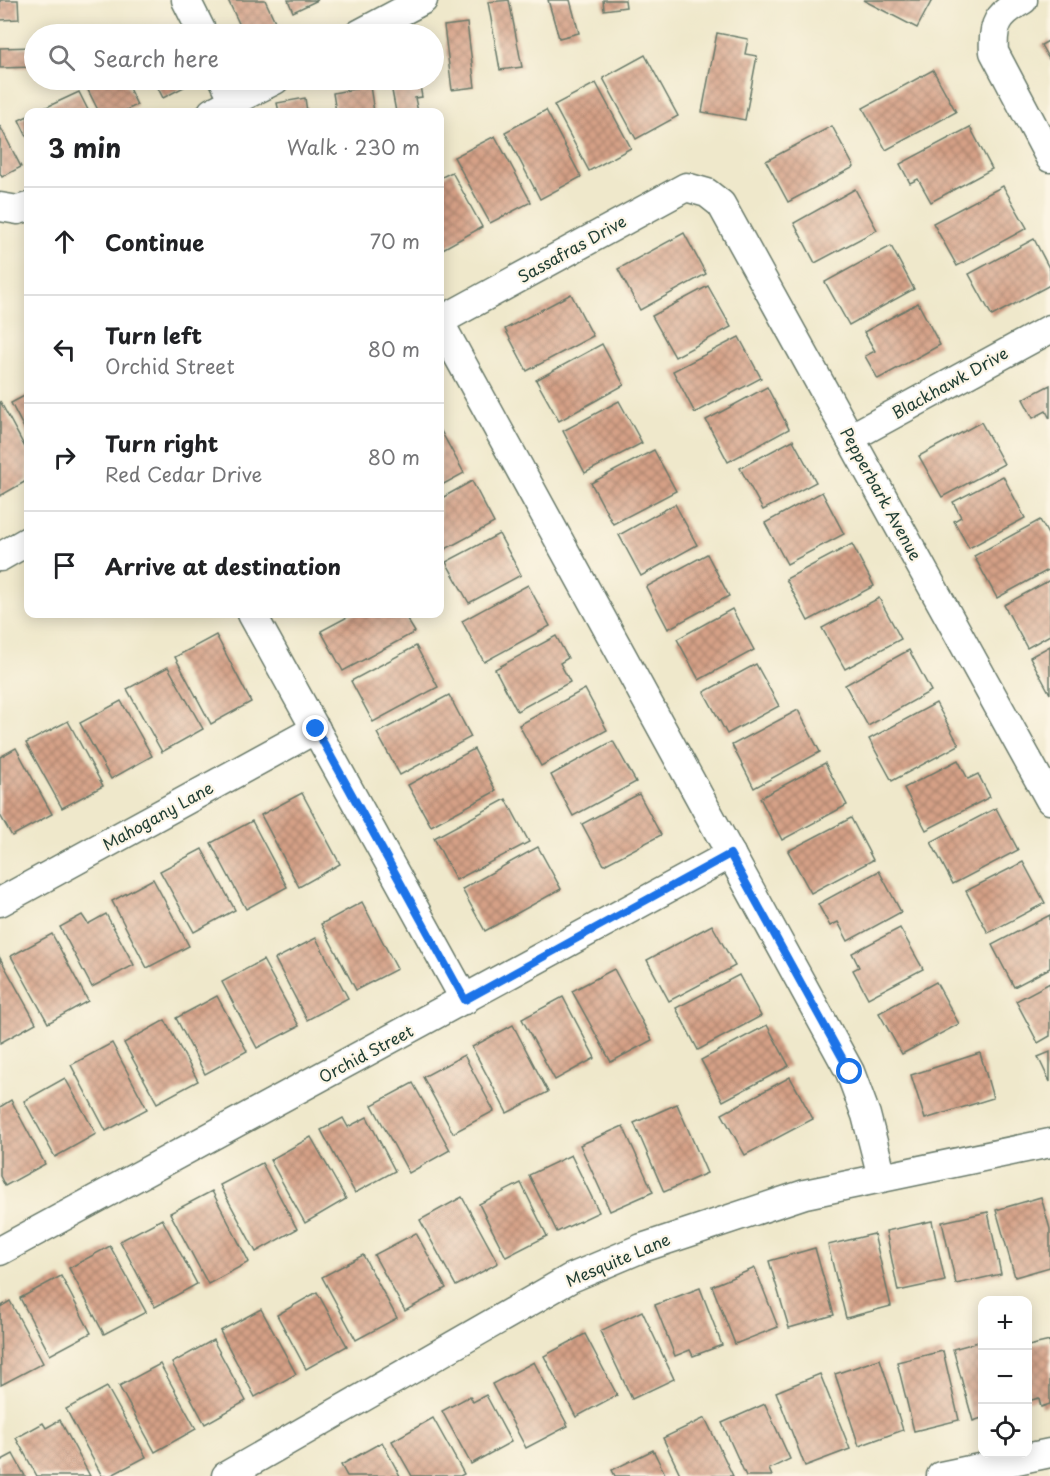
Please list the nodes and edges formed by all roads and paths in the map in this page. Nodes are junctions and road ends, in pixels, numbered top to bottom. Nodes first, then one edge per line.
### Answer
1 (186, 0) edge
2 (423, 0) edge
3 (1023, 0) edge
4 (197, 24) edge
5 (378, 24) edge
6 (246, 90) edge
7 (223, 98) edge
8 (1050, 158) edge
9 (707, 193) joint
10 (0, 207) edge
11 (24, 208) edge
12 (444, 320) edge
13 (444, 329) edge
14 (1050, 329) edge
15 (850, 438) junction
16 (24, 544) edge
17 (0, 557) edge
18 (254, 618) edge
19 (316, 729) junction
20 (1050, 800) edge
21 (730, 854) junction
22 (0, 902) edge
23 (465, 1000) junction
24 (1050, 1143) edge
25 (882, 1177) junction
26 (0, 1251) edge
27 (1050, 1454) edge
28 (226, 1476) edge
29 (941, 1476) edge

1 - 4 street
2 - 5 street
3 - 8 street
6 - 7 street
9 - 12 street, Sassafras Drive
9 - 15 street, Pepperbark Avenue
10 - 11 street
13 - 21 street
14 - 15 street, Blackhawk Drive
15 - 20 street, Pepperbark Avenue
16 - 17 street
18 - 19 street
19 - 22 street, Mahogany Lane
19 - 23 street
21 - 23 street, Orchid Street
21 - 25 street
23 - 26 street, Orchid Street
24 - 25 street, Mesquite Lane
25 - 28 street, Mesquite Lane
27 - 29 street

